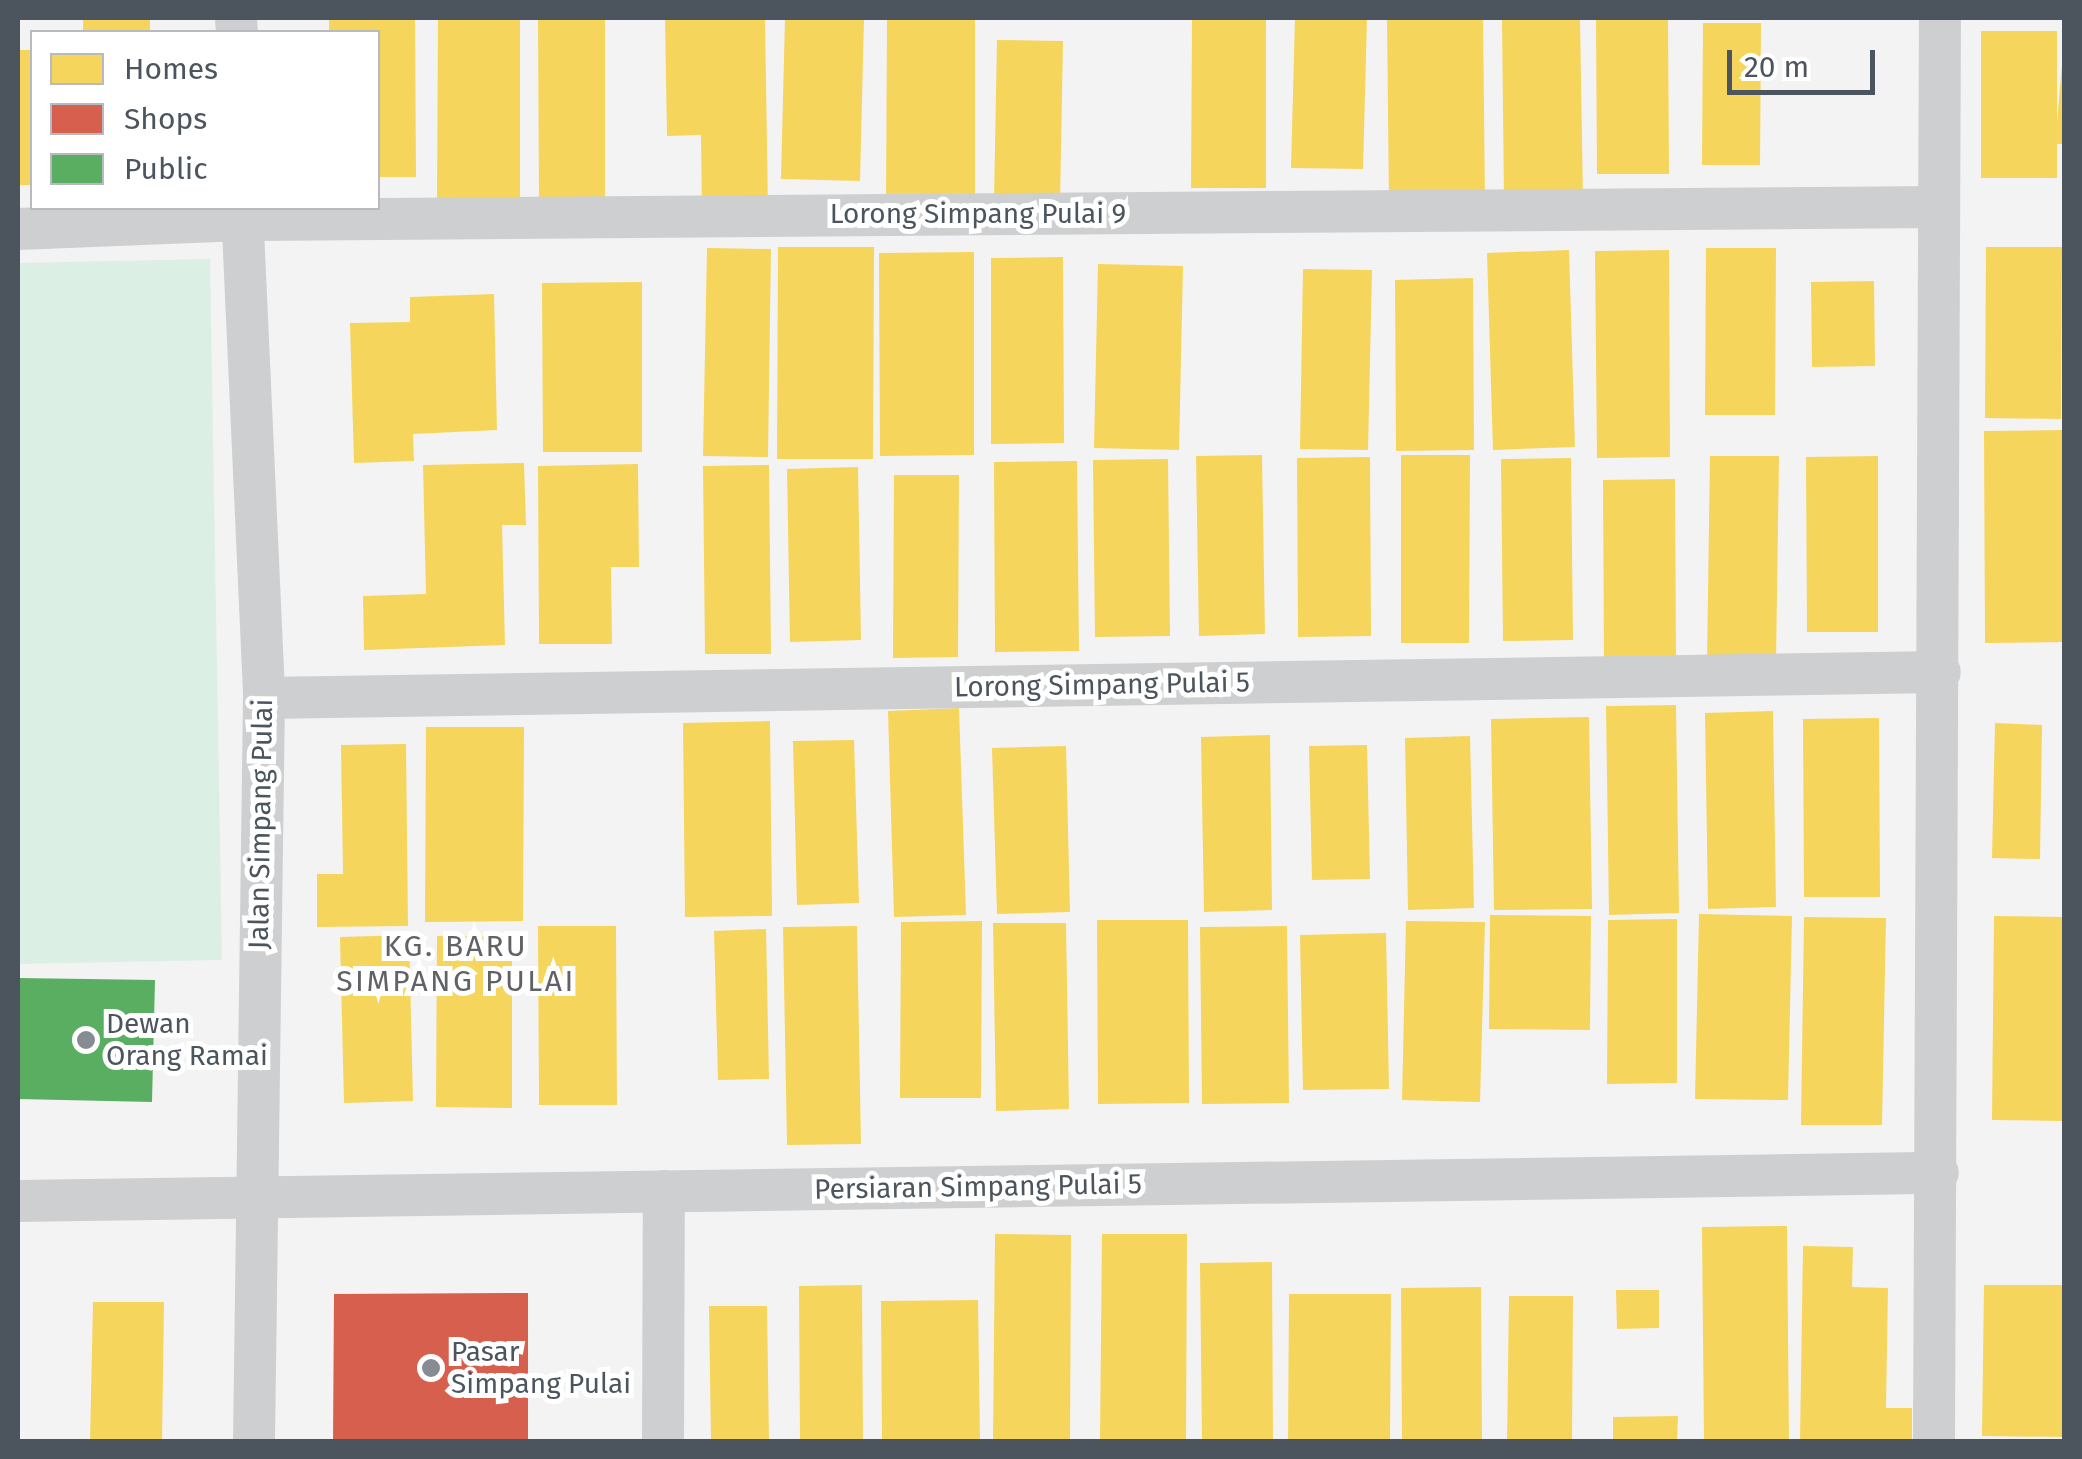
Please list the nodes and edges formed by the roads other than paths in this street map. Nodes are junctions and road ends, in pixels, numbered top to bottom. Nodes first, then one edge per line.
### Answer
1 (1940, 18) edge
2 (1938, 206) junction
3 (242, 214) edge
4 (18, 229) edge
5 (1940, 672) junction
6 (264, 698) junction
7 (1938, 1173) junction
8 (664, 1191) junction
9 (253, 1197) junction
10 (18, 1202) edge
11 (254, 1442) edge
12 (663, 1442) edge
13 (1934, 1442) edge

1 - 2 street
2 - 3 street, Lorong Simpang Pulai 9
2 - 5 street
3 - 4 street, Lorong Simpang Pulai 9
3 - 6 street, Jalan Simpang Pulai
5 - 6 street, Lorong Simpang Pulai 5
5 - 7 street
6 - 9 street, Jalan Simpang Pulai
7 - 8 street, Persiaran Simpang Pulai 5
7 - 13 street
8 - 9 street, Persiaran Simpang Pulai 5
8 - 12 street
9 - 10 street, Persiaran Simpang Pulai 5
9 - 11 street, Jalan Simpang Pulai

